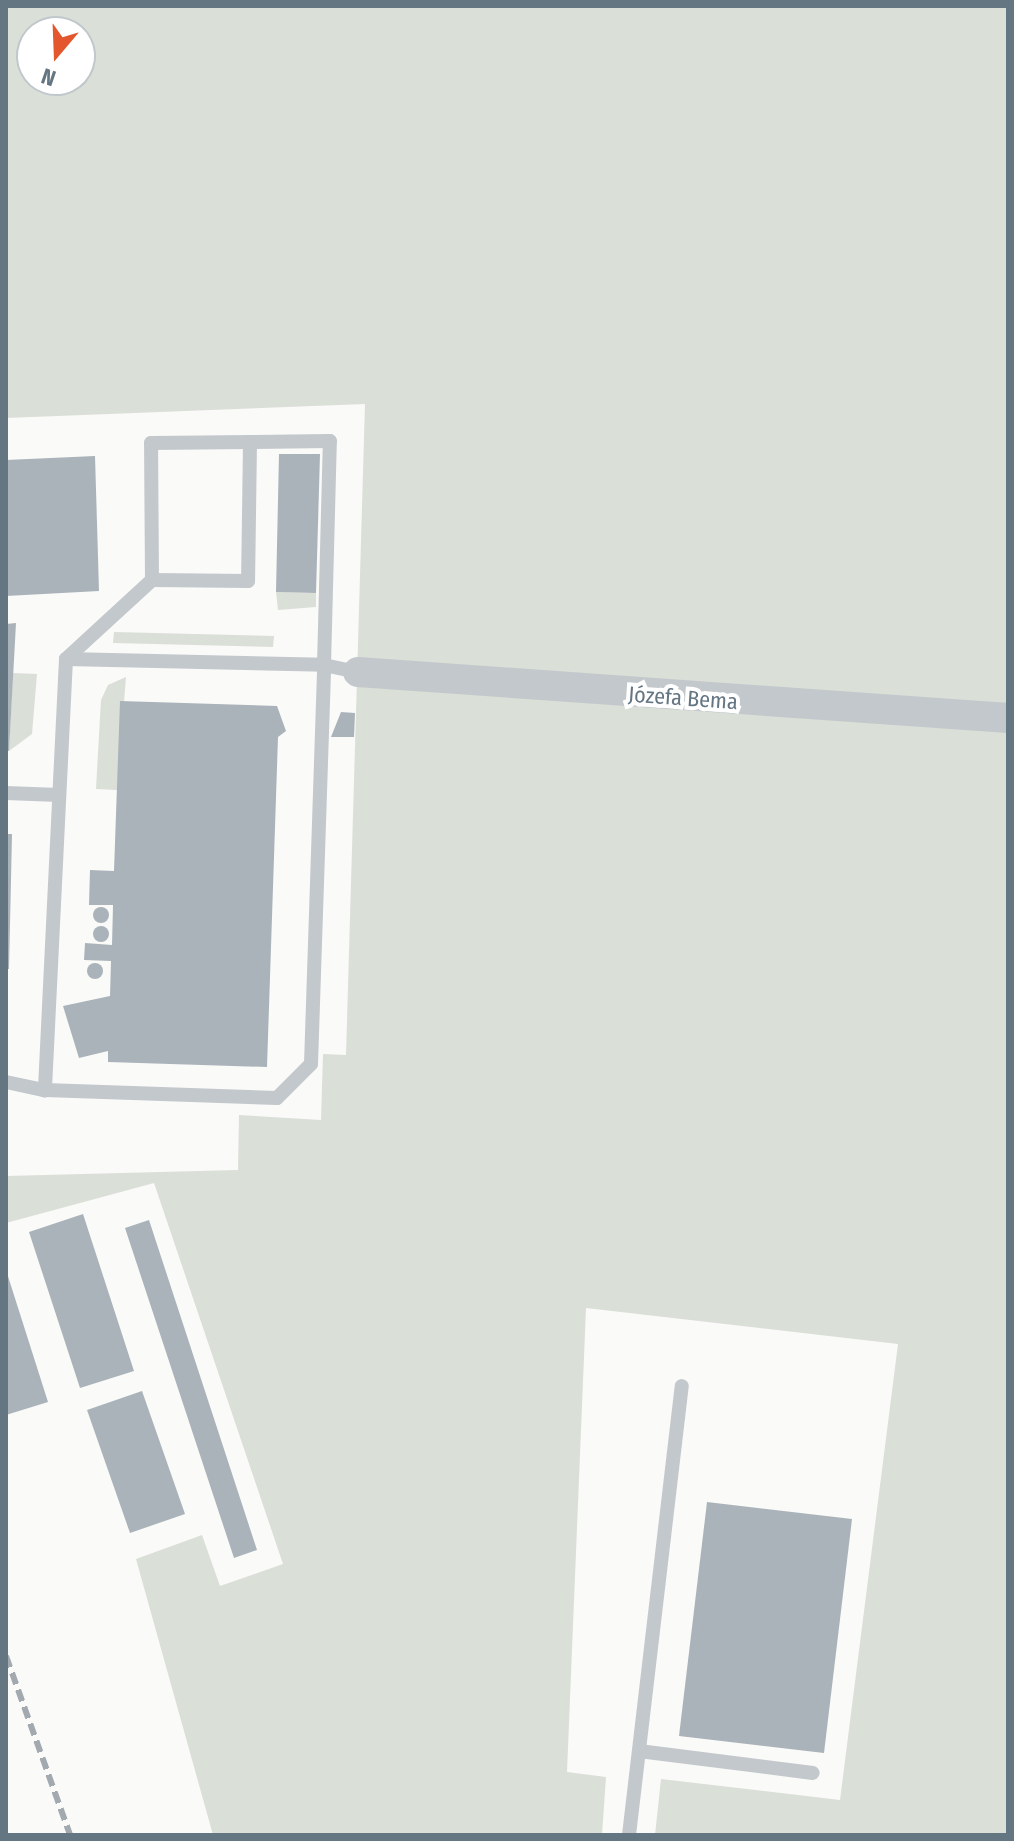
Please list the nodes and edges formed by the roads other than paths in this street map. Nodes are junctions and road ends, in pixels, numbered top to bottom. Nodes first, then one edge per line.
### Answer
1 (250, 442) junction
2 (152, 580) junction
3 (66, 659) junction
4 (324, 665) junction
5 (358, 672) joint
6 (1008, 718) edge
7 (6, 793) edge
8 (59, 795) junction
9 (6, 1082) edge
10 (45, 1090) junction
11 (682, 1386) dead end
12 (639, 1751) junction
13 (813, 1773) dead end
14 (629, 1835) edge

1 - 2 lane
1 - 2 lane
1 - 4 lane
2 - 3 lane
3 - 4 lane
3 - 8 lane
4 - 5 lane
4 - 10 lane
5 - 6 street, Józefa Bema
7 - 8 lane
8 - 10 lane
9 - 10 lane
11 - 12 lane
12 - 13 lane
12 - 14 lane

